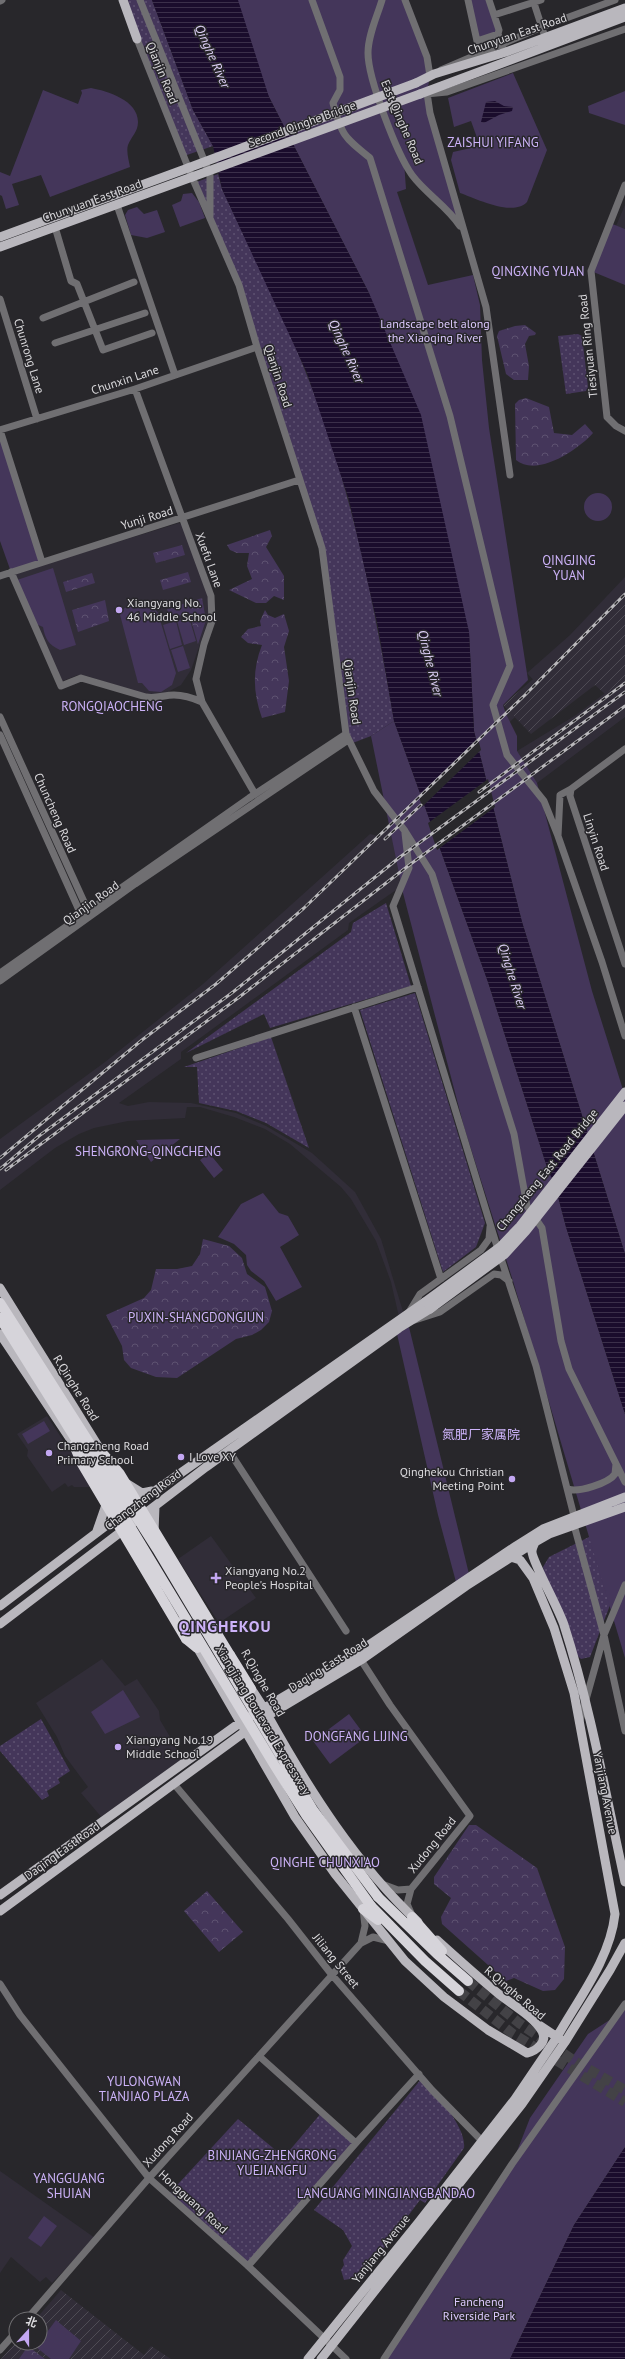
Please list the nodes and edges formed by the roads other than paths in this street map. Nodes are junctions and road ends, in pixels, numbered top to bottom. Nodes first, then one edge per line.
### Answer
1 (123, 0) edge
2 (128, 0) edge
3 (140, 0) edge
4 (312, 0) edge
5 (382, 0) edge
6 (405, 0) edge
7 (468, 0) edge
8 (489, 0) edge
9 (615, 0) edge
10 (618, 0) edge
11 (536, 1) edge
12 (624, 11) edge
13 (494, 14) junction
14 (572, 15) junction
15 (577, 26) junction
16 (542, 27) junction
17 (625, 29) edge
18 (498, 34) junction
19 (545, 38) junction
20 (137, 39) junction
21 (501, 43) junction
22 (506, 52) junction
23 (432, 75) junction
24 (416, 83) joint
25 (424, 94) junction
26 (188, 168) junction
27 (192, 177) junction
28 (625, 185) edge
29 (450, 186) junction
30 (435, 198) junction
31 (117, 205) junction
32 (210, 218) junction
33 (55, 227) junction
34 (465, 234) junction
35 (0, 237) edge
36 (0, 247) edge
37 (134, 282) dead end
38 (0, 299) edge
39 (83, 301) junction
40 (145, 313) dead end
41 (43, 318) dead end
42 (95, 330) junction
43 (152, 333) dead end
44 (55, 343) dead end
45 (257, 347) junction
46 (175, 375) junction
47 (135, 389) junction
48 (37, 419) junction
49 (0, 430) edge
50 (625, 430) edge
51 (510, 475) dead end
52 (299, 480) junction
53 (183, 519) junction
54 (42, 562) junction
55 (12, 572) junction
56 (0, 576) edge
57 (202, 702) junction
58 (0, 717) edge
59 (344, 718) junction
60 (0, 735) edge
61 (347, 737) junction
62 (334, 744) junction
63 (352, 749) junction
64 (625, 749) edge
65 (571, 789) junction
66 (255, 794) junction
67 (405, 831) junction
68 (558, 836) junction
69 (89, 914) junction
70 (82, 919) junction
71 (625, 964) edge
72 (0, 973) edge
73 (0, 981) edge
74 (418, 987) junction
75 (354, 1007) junction
76 (625, 1036) edge
77 (196, 1058) dead end
78 (625, 1092) edge
79 (625, 1106) edge
80 (490, 1221) junction
81 (496, 1240) junction
82 (481, 1250) junction
83 (505, 1267) junction
84 (494, 1274) junction
85 (441, 1278) junction
86 (510, 1283) junction
87 (0, 1288) edge
88 (0, 1303) edge
89 (428, 1305) junction
90 (407, 1317) junction
91 (0, 1318) edge
92 (0, 1334) edge
93 (42, 1367) junction
94 (33, 1372) junction
95 (229, 1451) junction
96 (616, 1461) junction
97 (117, 1476) junction
98 (625, 1482) edge
99 (99, 1485) junction
100 (568, 1489) junction
101 (152, 1491) junction
102 (577, 1491) junction
103 (625, 1497) edge
104 (570, 1501) junction
105 (135, 1504) junction
106 (155, 1506) junction
107 (625, 1507) edge
108 (120, 1516) junction
109 (143, 1516) junction
110 (576, 1519) junction
111 (127, 1527) junction
112 (96, 1533) junction
113 (154, 1534) junction
114 (114, 1537) junction
115 (535, 1542) junction
116 (142, 1548) junction
117 (511, 1557) junction
118 (625, 1585) edge
119 (0, 1606) edge
120 (0, 1624) edge
121 (346, 1631) dead end
122 (604, 1635) junction
123 (197, 1648) junction
124 (361, 1660) junction
125 (251, 1689) junction
126 (585, 1702) junction
127 (266, 1712) junction
128 (240, 1722) junction
129 (580, 1722) junction
130 (246, 1731) junction
131 (625, 1731) edge
132 (174, 1784) junction
133 (315, 1794) junction
134 (290, 1809) junction
135 (625, 1882) edge
136 (379, 1883) junction
137 (411, 1889) junction
138 (0, 1895) edge
139 (367, 1908) junction
140 (0, 1911) edge
141 (412, 1917) junction
142 (389, 1941) junction
143 (625, 1943) edge
144 (361, 1944) junction
145 (332, 1975) junction
146 (0, 1984) edge
147 (460, 1990) tunnel mouth
148 (625, 2004) edge
149 (532, 2021) junction
150 (561, 2039) junction
151 (514, 2046) junction
152 (259, 2056) junction
153 (539, 2063) junction
154 (548, 2069) junction
155 (419, 2074) junction
156 (356, 2143) junction
157 (484, 2143) junction
158 (149, 2178) junction
159 (248, 2266) junction
160 (34, 2311) edge
161 (324, 2338) junction
162 (8, 2341) edge
163 (332, 2344) junction
164 (0, 2350) edge
165 (308, 2359) edge
166 (321, 2359) edge
167 (346, 2359) edge
168 (384, 2359) edge

1 - 20 main road
2 - 20 main road
3 - 32 street
4 - 68 street
5 - 30 street, East Qinghe Road
6 - 23 street
7 - 18 street
8 - 13 street
9 - 14 street
10 - 12 street
11 - 13 street
11 - 16 street
12 - 15 main road, Chunyuan East Road
12 - 25 main road, Chunyuan East Road
13 - 18 street
14 - 15 street
14 - 16 street
15 - 19 main road, Chunyuan East Road
16 - 19 street
16 - 21 street
17 - 25 street
18 - 21 street
19 - 22 main road, Chunyuan East Road
20 - 26 street, Qianjin Road
21 - 22 street
21 - 23 street
22 - 23 main road, Chunyuan East Road
23 - 24 main road, Chunyuan East Road
24 - 26 main road, Second Qinghe Bridge, bridge
25 - 27 main road, Second Qinghe Bridge, bridge
25 - 29 street, East Qinghe Road
26 - 27 street, Qianjin Road
26 - 35 main road, Chunyuan East Road
27 - 31 main road, Chunyuan East Road
27 - 32 street, Qianjin Road
28 - 50 street, Tiesiyuan Ring Road
29 - 30 street
29 - 34 street, East Qinghe Road
30 - 34 street, East Qinghe Road
31 - 33 main road, Chunyuan East Road
31 - 46 street
32 - 45 street, Qianjin Road
33 - 36 main road, Chunyuan East Road
33 - 39 street
34 - 51 street, East Qinghe Road
37 - 39 street
38 - 48 street, Chunrong Lane
39 - 41 street
39 - 42 street
40 - 42 street
42 - 43 street
42 - 44 street
45 - 46 street, Chunxin Lane
45 - 52 street, Qianjin Road
46 - 47 street, Chunxin Lane
47 - 48 street, Chunxin Lane
47 - 53 street, Xuefu Lane
48 - 49 street, Chunxin Lane
49 - 54 street
52 - 53 street, Yunji Road
52 - 59 street, Qianjin Road
53 - 54 street, Yunji Road
53 - 57 street, Xuefu Lane
54 - 55 street, Yunji Road
55 - 56 street, Yunji Road
55 - 57 street
57 - 66 street
58 - 69 street, Chuncheng Road
59 - 61 street, Qianjin Road
59 - 62 street
60 - 70 street, Chuncheng Road
61 - 62 street, Qianjin Road
61 - 63 street
62 - 63 street
62 - 66 street, Qianjin Road
62 - 69 street, Qianjin Road
63 - 67 street
64 - 65 street
65 - 68 street
65 - 71 street, Linyin Road
66 - 69 street, Qianjin Road
67 - 74 street
67 - 96 street
68 - 76 street
69 - 70 street, Qianjin Road
70 - 72 street, Qianjin Road
70 - 73 street, Qianjin Road
74 - 75 street
74 - 80 street
75 - 77 street
75 - 85 street
78 - 89 main road, Changzheng East Road Bridge, bridge
79 - 89 main road, Changzheng East Road Bridge, bridge
80 - 81 street
80 - 82 street
81 - 82 street
81 - 83 street
82 - 85 street
83 - 84 street
83 - 86 street
84 - 86 street
84 - 90 street
85 - 90 street
86 - 100 street
87 - 97 main road, R.Qinghe Road
88 - 93 highway, Xiangjiang Boulevard Expressway, bridge
89 - 90 main road
90 - 95 main road, Changzheng Road
90 - 101 main road, Changzheng Road
91 - 94 highway, Xiangjiang Boulevard Expressway, bridge
92 - 99 main road, R.Qinghe Road
93 - 125 highway, bridge
93 - 141 highway, Xiangjiang Boulevard Expressway, bridge
94 - 123 highway, bridge
94 - 139 highway, Xiangjiang Boulevard Expressway, bridge
95 - 106 main road, Changzheng Road
95 - 121 street
96 - 98 street
96 - 102 street
97 - 101 main road
97 - 105 main road, R.Qinghe Road
99 - 108 main road, R.Qinghe Road
99 - 112 main road
100 - 102 street
100 - 104 street
101 - 105 main road, Changzheng Road
102 - 104 street
103 - 110 main road
104 - 110 street
105 - 108 main road, Changzheng Road
105 - 109 main road, R.Qinghe Road
106 - 109 main road, Changzheng Road
106 - 113 main road
107 - 110 main road
108 - 111 main road, R.Qinghe Road
108 - 112 main road, Changzheng Road
109 - 111 main road, Changzheng Road
109 - 113 main road, R.Qinghe Road
110 - 115 main road, Daqing East Road
110 - 122 street
110 - 127 main road, Daqing East Road
111 - 114 main road, Changzheng Road
111 - 116 main road, R.Qinghe Road
112 - 119 main road, Changzheng Road
113 - 125 main road, R.Qinghe Road
114 - 116 main road
114 - 120 main road, Changzheng Road
115 - 117 main road, Daqing East Road
115 - 126 main road, Yanjiang Avenue
116 - 123 main road, R.Qinghe Road
117 - 124 main road, Daqing East Road
117 - 129 main road, Yanjiang Avenue
118 - 122 street
122 - 126 street
122 - 131 street
123 - 128 main road, R.Qinghe Road
124 - 127 main road, Daqing East Road
124 - 137 street, Xudong Road
125 - 127 main road, R.Qinghe Road
126 - 129 street
126 - 135 main road, Yanjiang Avenue
127 - 128 main road, Daqing East Road
127 - 130 main road, Daqing East Road
127 - 133 main road, R.Qinghe Road
128 - 130 main road, R.Qinghe Road
128 - 138 main road, Daqing East Road
129 - 150 main road, Yanjiang Avenue
130 - 132 main road, Daqing East Road
130 - 134 main road, R.Qinghe Road
132 - 140 main road, Daqing East Road
132 - 145 street, Jiliang Street
133 - 134 main road
133 - 136 main road, R.Qinghe Road
134 - 139 main road, R.Qinghe Road
136 - 137 street
136 - 141 main road, R.Qinghe Road
137 - 141 street
139 - 142 main road, R.Qinghe Road
139 - 144 street
139 - 147 highway, Xiangjiang Boulevard Expressway
141 - 149 main road, R.Qinghe Road
142 - 144 street
142 - 151 main road, R.Qinghe Road
143 - 150 main road, Yanjiang Avenue
144 - 145 street, Xudong Road
145 - 152 street, Xudong Road
145 - 155 street, Jiliang Street
146 - 158 street, Hongguang Road
148 - 168 street
149 - 150 main road
149 - 151 main road, R.Qinghe Road
150 - 153 main road, Yanjiang Avenue
150 - 154 main road, Yanjiang Avenue
151 - 153 main road
152 - 156 street
152 - 158 street, Xudong Road
153 - 154 main road
153 - 157 main road, Yanjiang Avenue
154 - 157 main road, Yanjiang Avenue
155 - 156 street
155 - 157 street, Jiliang Street
156 - 159 street
157 - 161 main road, Yanjiang Avenue
157 - 163 main road, Yanjiang Avenue
158 - 159 street, Hongguang Road
158 - 160 street, Xudong Road
159 - 161 street, Hongguang Road
161 - 163 street, Hongguang Road
161 - 165 main road, Yanjiang Avenue
162 - 164 street
163 - 166 main road, Yanjiang Avenue
163 - 167 street, Hongguang Road

